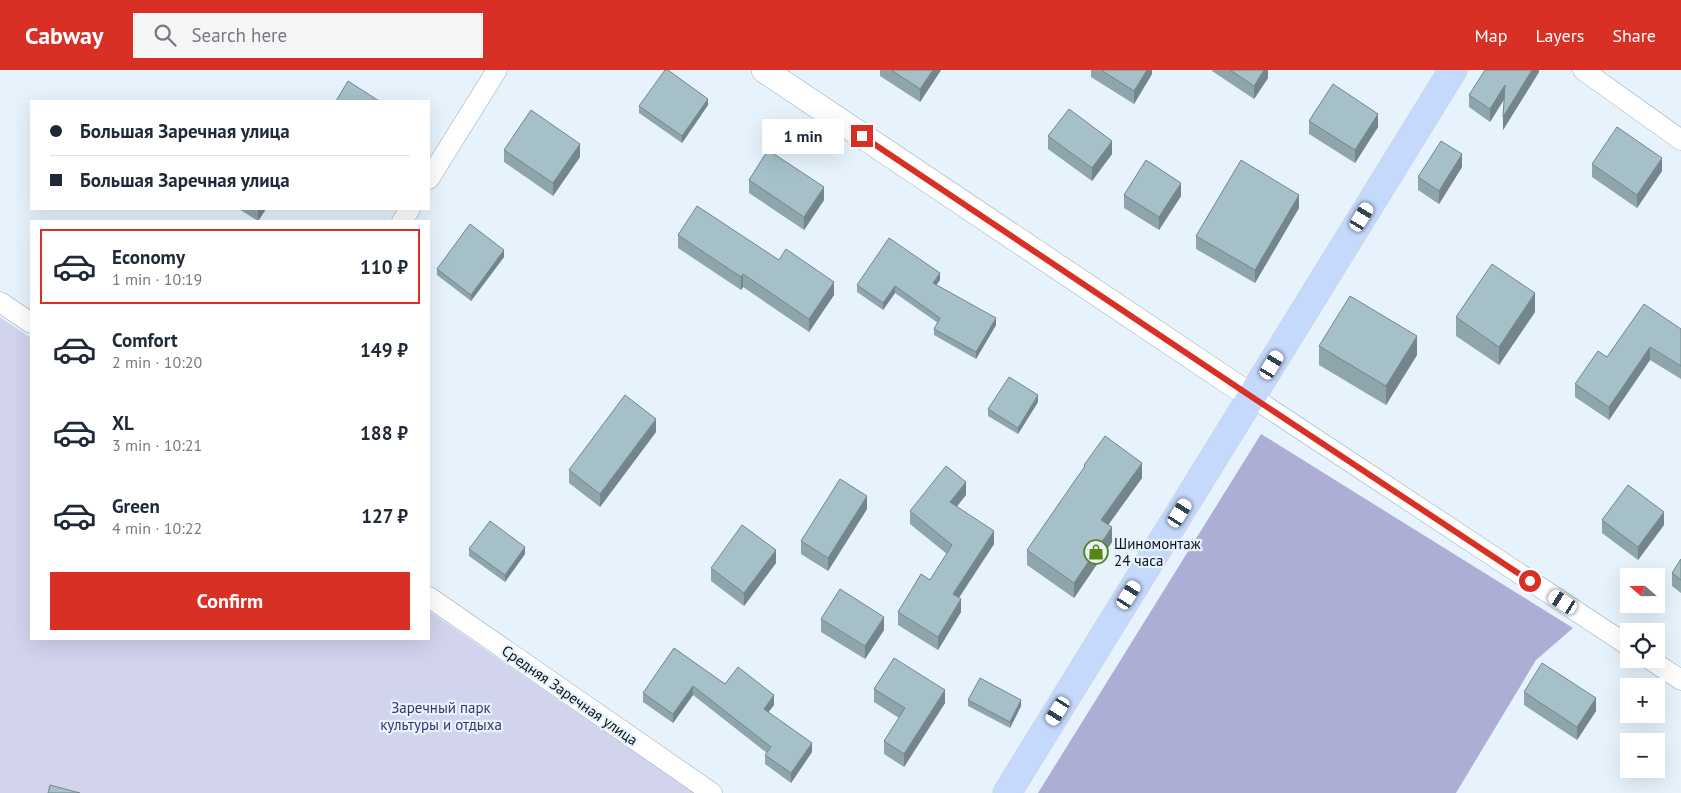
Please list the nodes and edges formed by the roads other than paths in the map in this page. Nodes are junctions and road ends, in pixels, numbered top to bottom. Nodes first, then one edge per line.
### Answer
1 (497, 70) edge
2 (764, 70) edge
3 (1453, 70) edge
4 (1583, 70) edge
5 (1681, 140) edge
6 (430, 177) edge
7 (0, 302) edge
8 (30, 322) edge
9 (1252, 397) junction
10 (430, 598) edge
11 (1620, 640) edge
12 (1663, 668) edge
13 (1681, 680) edge
14 (712, 793) edge
15 (1007, 793) edge

1 - 6 street
2 - 9 street
3 - 9 main road
4 - 5 street
7 - 8 street
9 - 11 street
9 - 15 main road
10 - 14 street, Средняя Заречная улица
12 - 13 street

